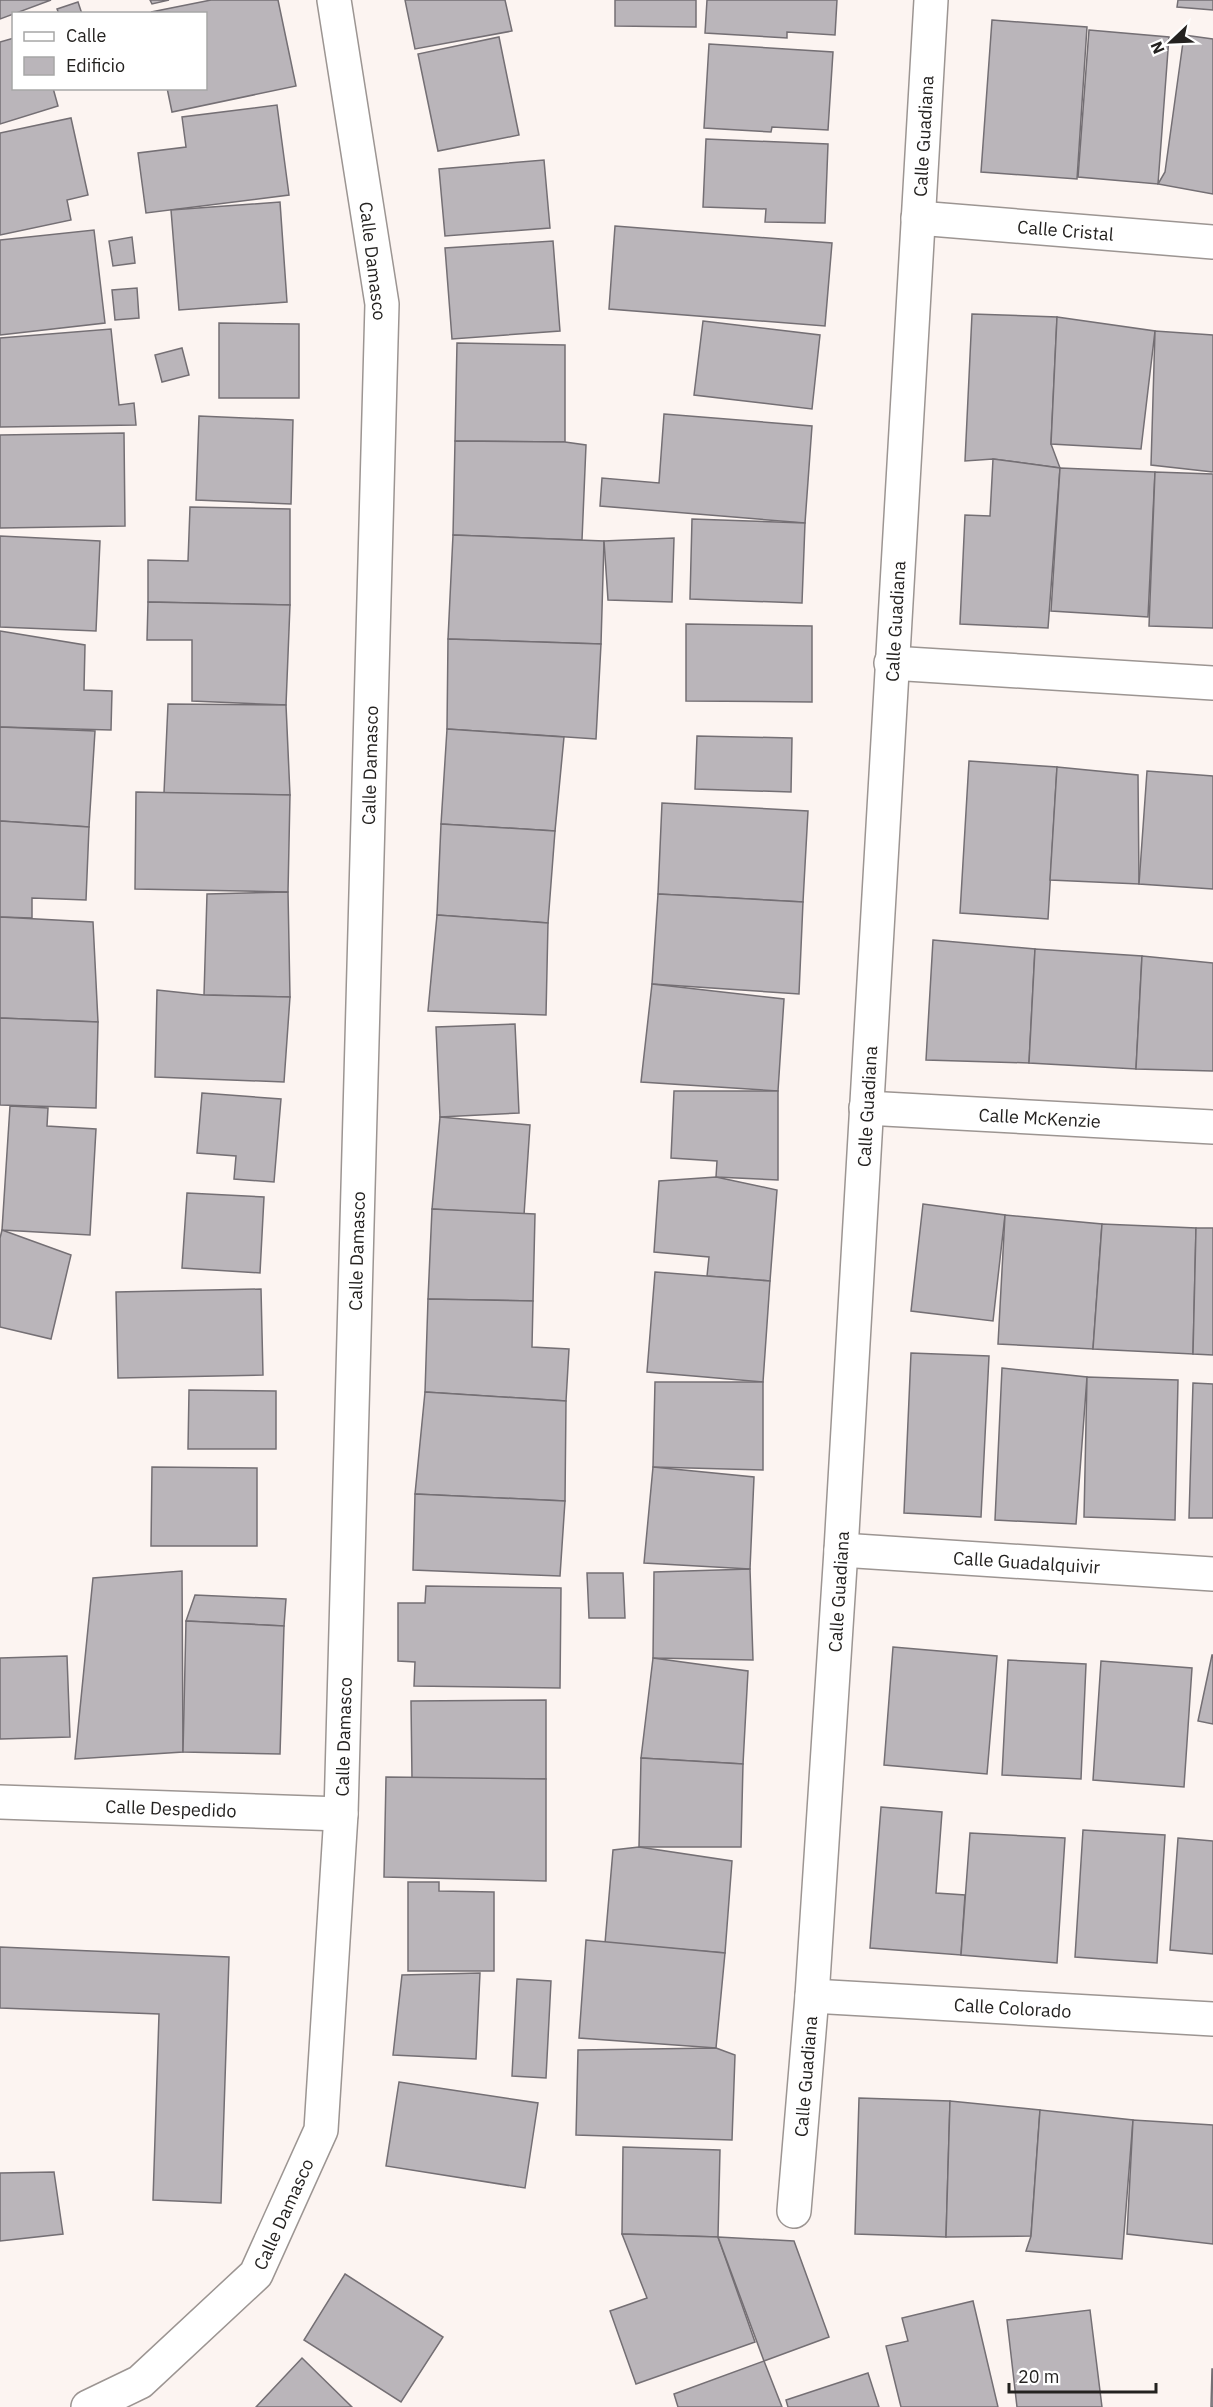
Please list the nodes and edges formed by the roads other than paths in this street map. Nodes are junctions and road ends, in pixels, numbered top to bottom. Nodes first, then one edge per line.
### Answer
1 (334, 0) edge
2 (931, 0) edge
3 (918, 218) junction
4 (1213, 242) edge
5 (891, 663) junction
6 (1213, 682) edge
7 (866, 1108) junction
8 (1213, 1127) edge
9 (841, 1550) junction
10 (1213, 1574) edge
11 (0, 1802) edge
12 (341, 1814) junction
13 (812, 1996) junction
14 (1213, 2019) edge
15 (794, 2211) dead end
16 (88, 2407) edge

1 - 12 street, Calle Damasco
2 - 3 street, Calle Guadiana
3 - 4 street, Calle Cristal
3 - 5 street, Calle Guadiana
5 - 6 street
5 - 7 street, Calle Guadiana
7 - 8 street, Calle McKenzie
7 - 9 street, Calle Guadiana
9 - 10 street, Calle Guadalquivir
9 - 13 street, Calle Guadiana
11 - 12 street, Calle Despedido
12 - 16 street, Calle Damasco
13 - 14 street, Calle Colorado
13 - 15 street, Calle Guadiana

